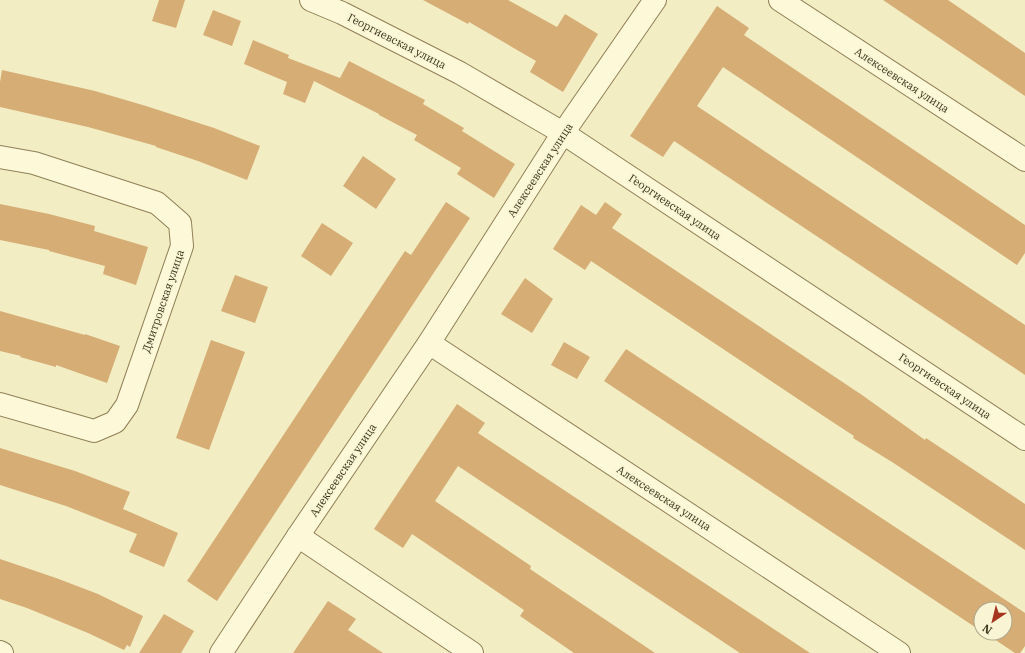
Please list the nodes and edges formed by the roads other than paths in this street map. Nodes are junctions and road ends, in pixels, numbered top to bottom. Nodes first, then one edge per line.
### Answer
1 (311, 0) edge
2 (655, 0) edge
3 (780, 0) edge
4 (563, 133) junction
5 (0, 157) edge
6 (1025, 160) edge
7 (429, 343) junction
8 (0, 404) edge
9 (1025, 439) edge
10 (298, 536) junction
11 (221, 653) edge
12 (472, 653) edge
13 (899, 653) edge

1 - 4 street, Георгиевская улица
2 - 4 street, Алексеевская улица
3 - 6 street, Алексеевская улица
4 - 7 street, Алексеевская улица
4 - 9 street, Георгиевская улица
5 - 8 street, Дмитровская улица
7 - 10 street, Алексеевская улица
7 - 13 street, Алексеевская улица
10 - 11 street, Алексеевская улица
10 - 12 street

